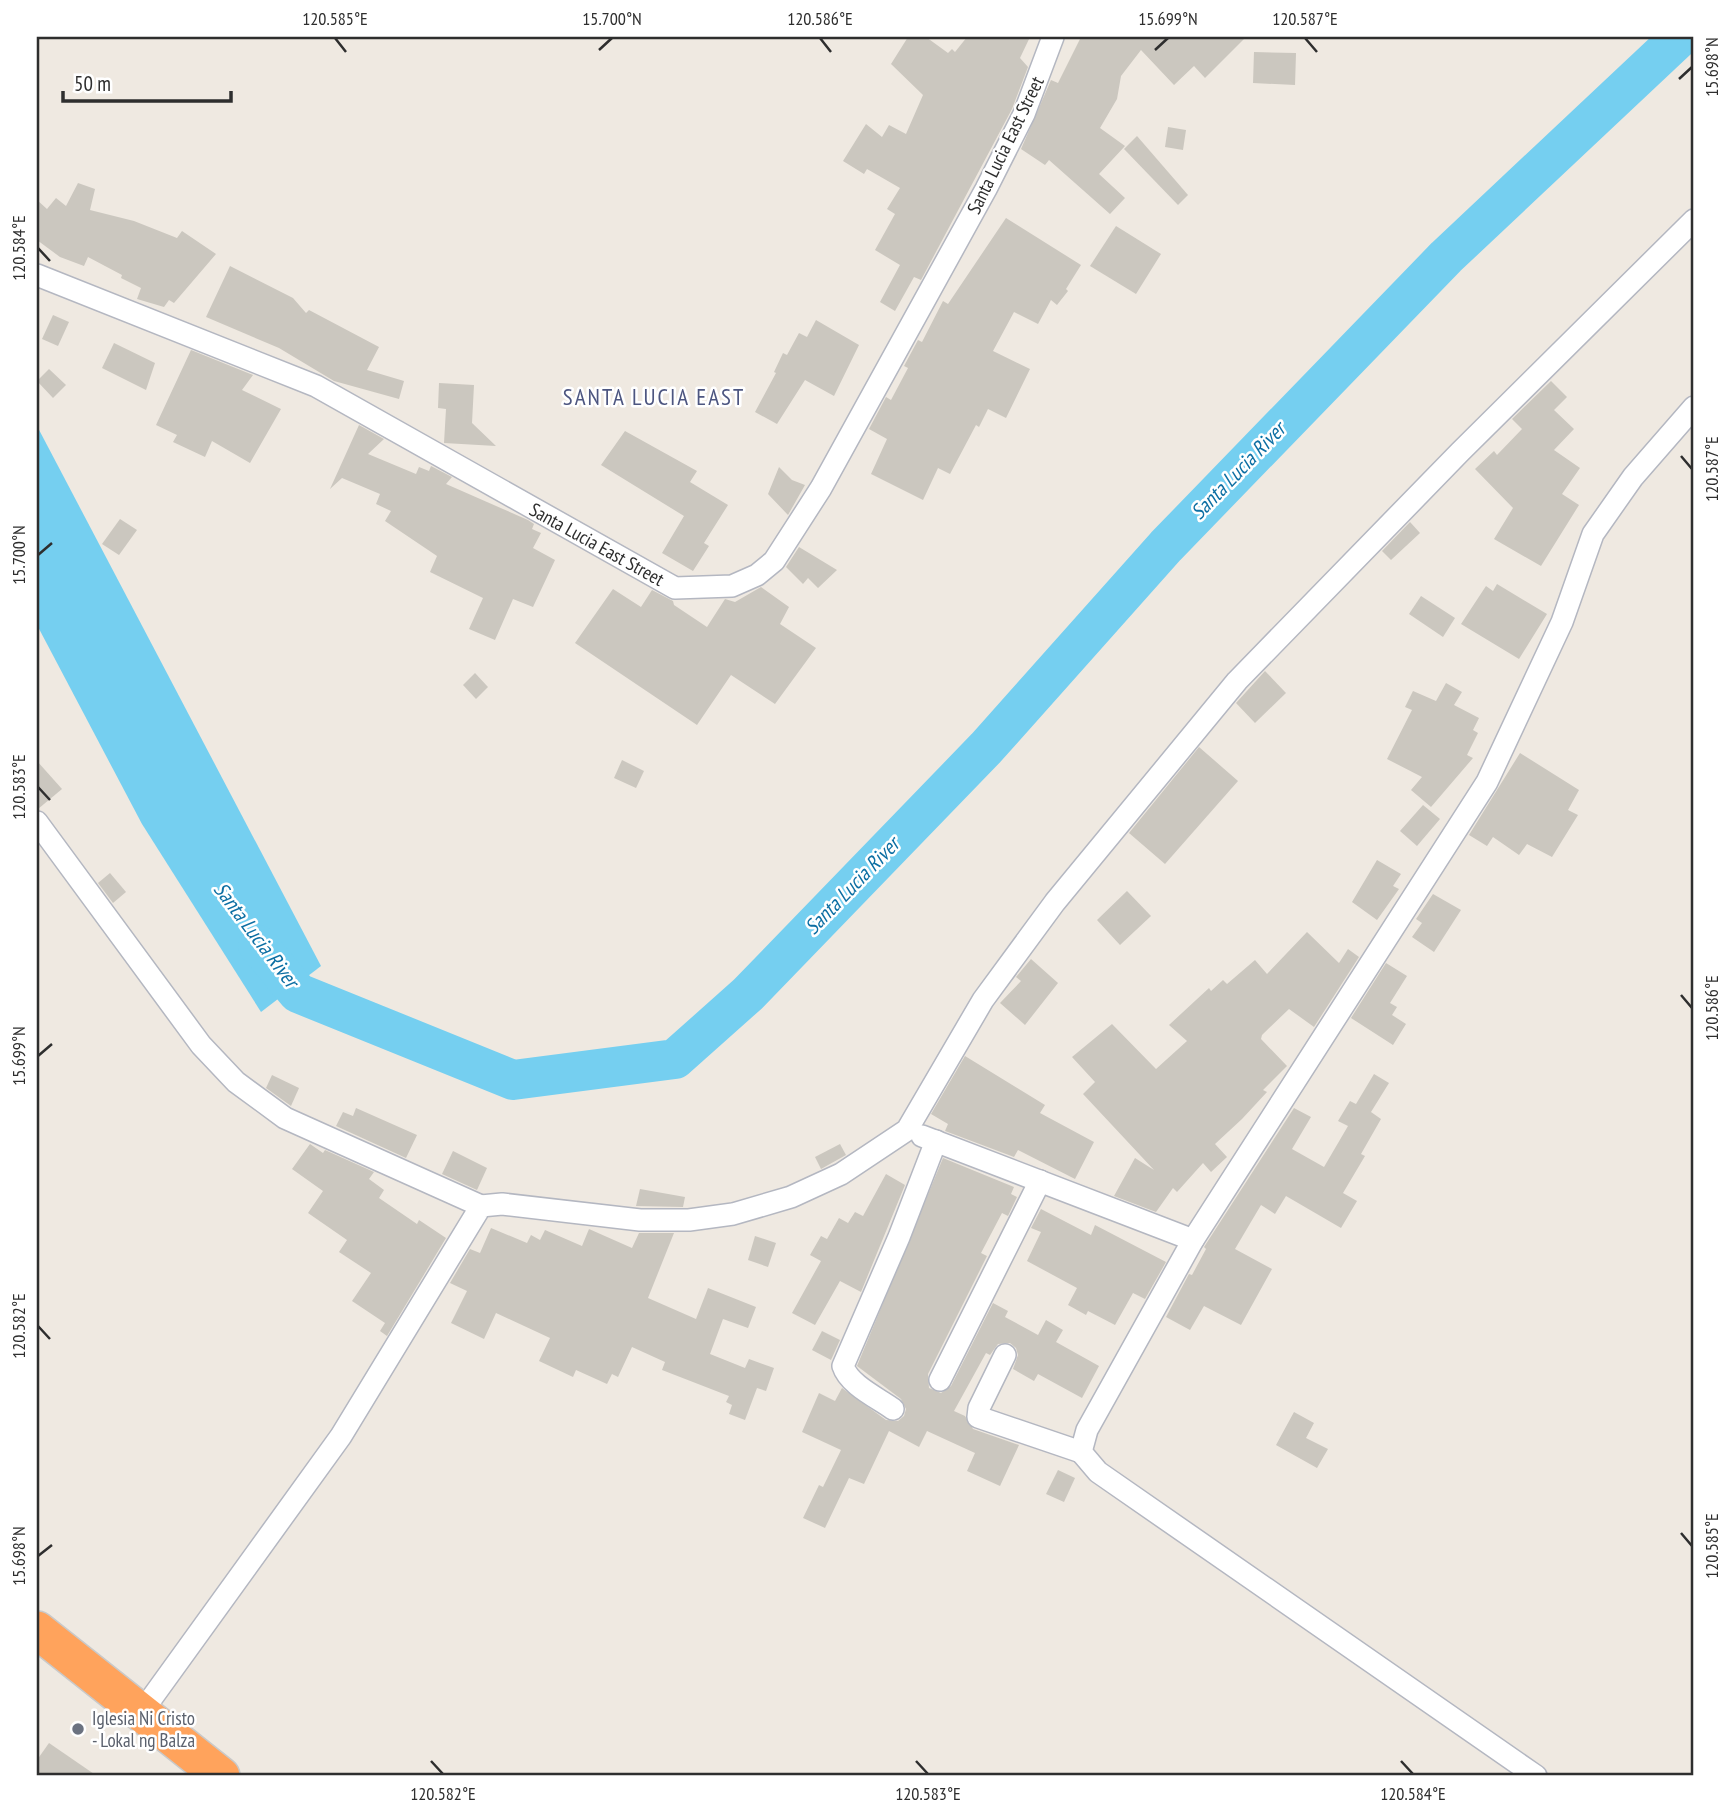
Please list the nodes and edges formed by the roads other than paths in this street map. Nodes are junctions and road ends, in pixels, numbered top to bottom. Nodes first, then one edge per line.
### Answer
1 (1053, 37) edge
2 (1694, 220) edge
3 (37, 275) edge
4 (1694, 407) edge
5 (37, 822) edge
6 (907, 1130) junction
7 (936, 1141) junction
8 (1040, 1181) junction
9 (481, 1206) junction
10 (1193, 1240) junction
11 (1005, 1355) dead end
12 (940, 1380) dead end
13 (893, 1409) dead end
14 (1081, 1452) junction
15 (37, 1630) edge
16 (141, 1713) junction
17 (221, 1776) edge
18 (1536, 1776) edge

1 - 3 street, Santa Lucia East Street
2 - 6 street
4 - 10 street
5 - 9 street
6 - 7 street
6 - 9 street
7 - 8 street
7 - 13 street
8 - 10 street
8 - 12 street
9 - 16 street
10 - 14 street
11 - 14 street
14 - 18 street
15 - 16 highway
16 - 17 highway

